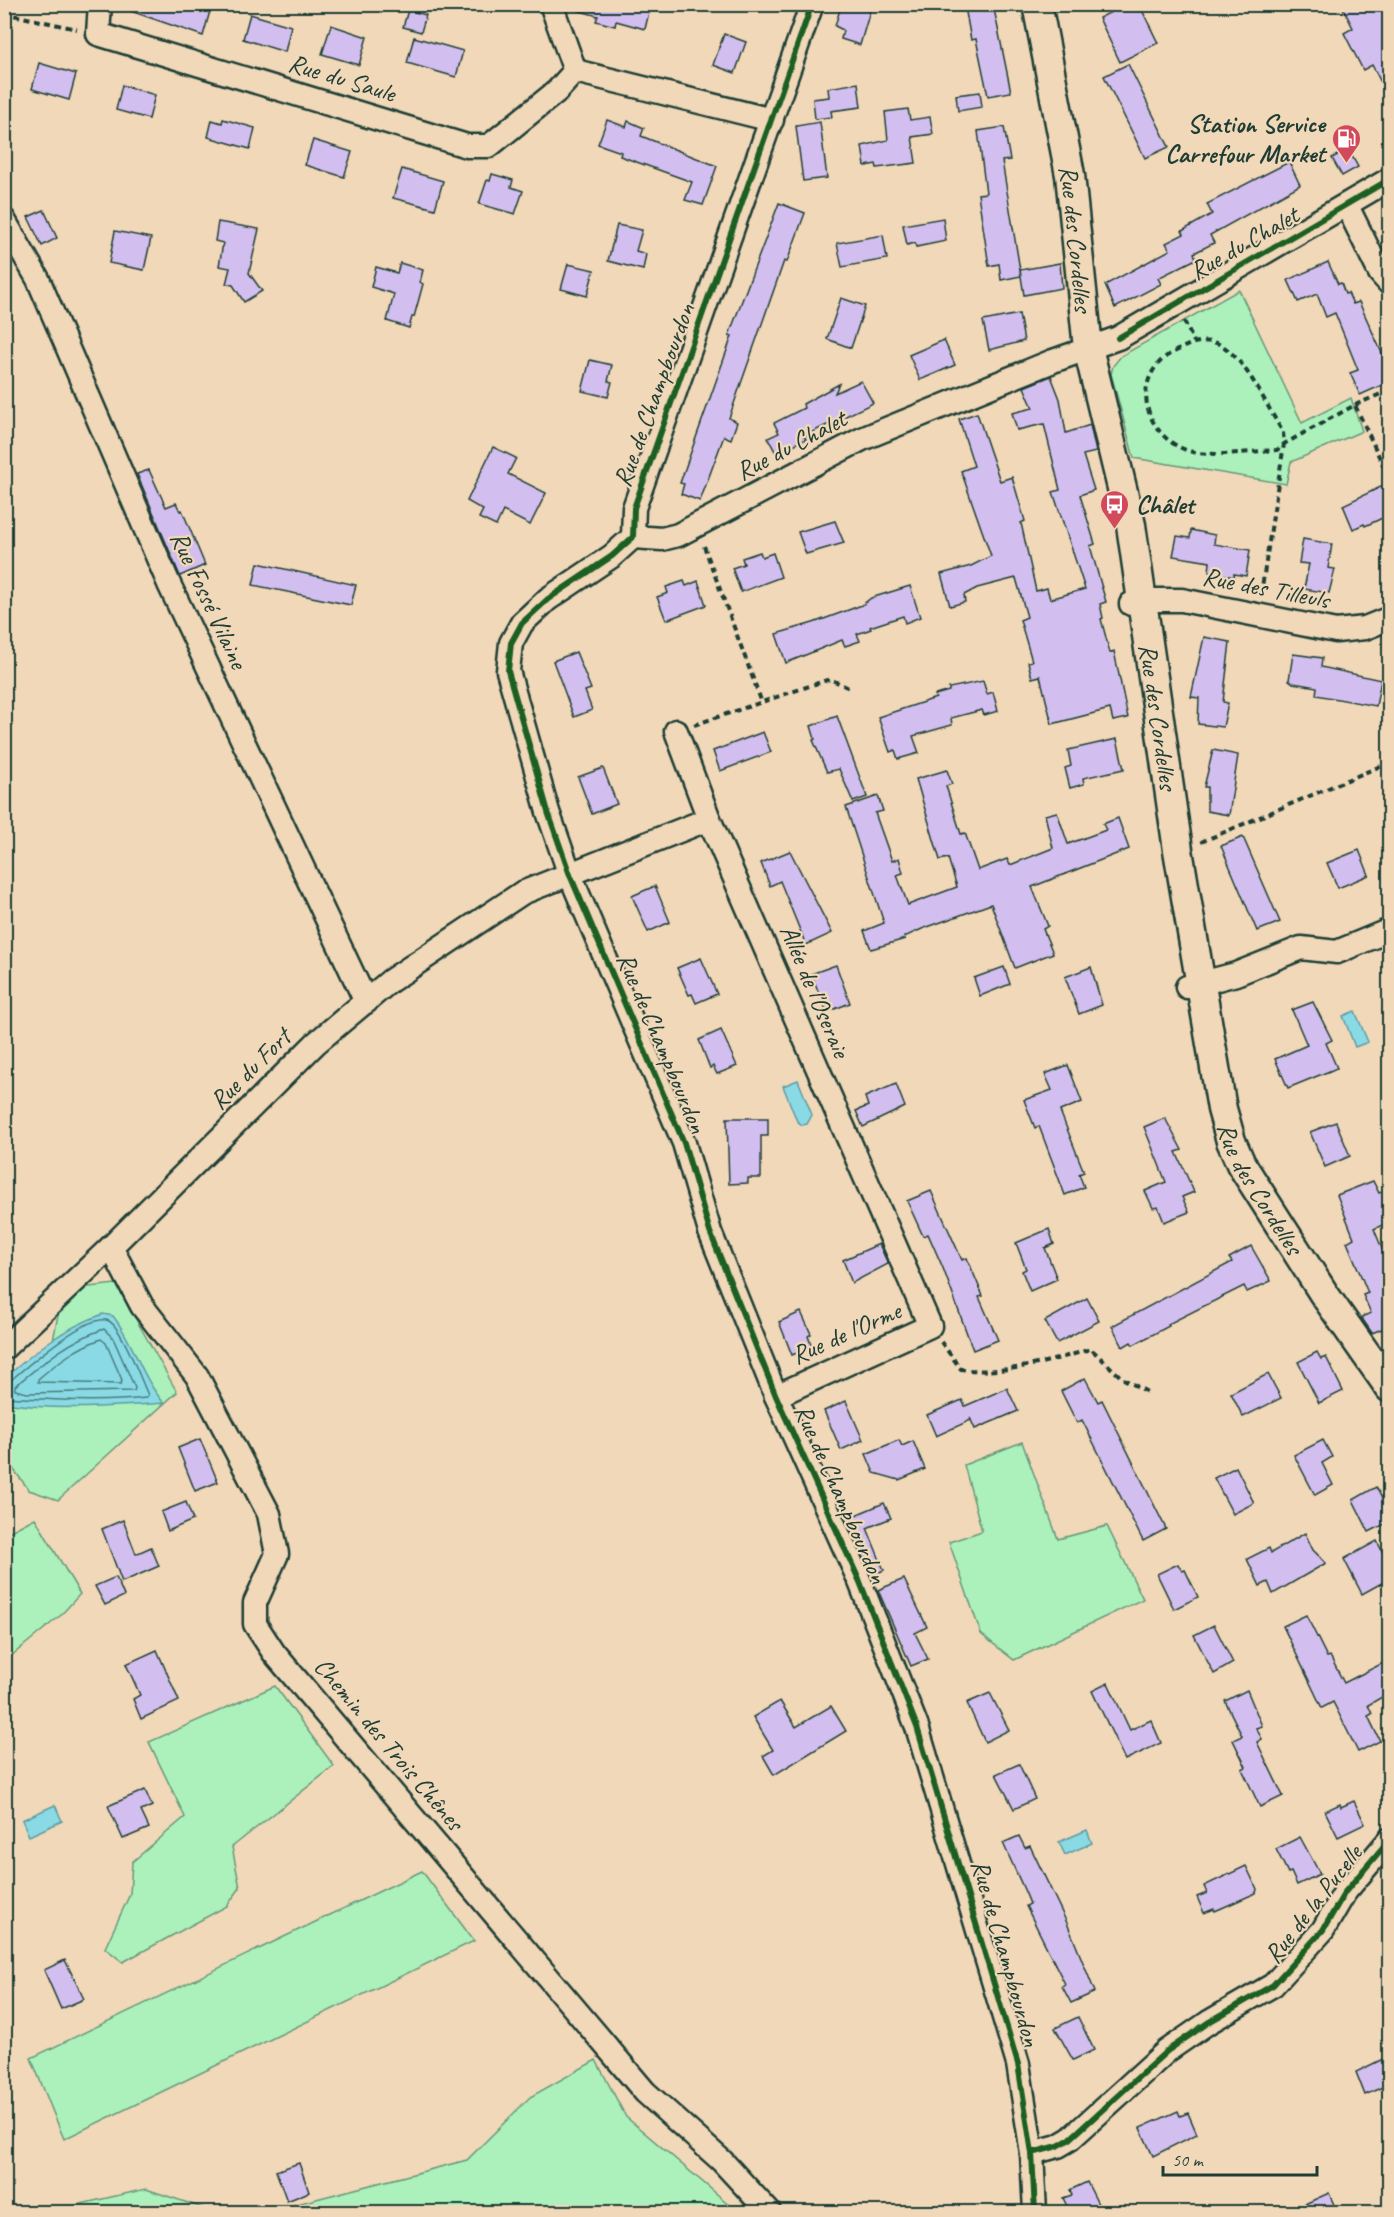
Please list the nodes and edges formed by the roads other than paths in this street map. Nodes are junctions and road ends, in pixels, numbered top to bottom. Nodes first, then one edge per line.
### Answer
1 (100, 4) edge
2 (551, 4) edge
3 (812, 4) edge
4 (1037, 4) edge
5 (575, 71) junction
6 (772, 120) junction
7 (1389, 179) edge
8 (1347, 206) junction
9 (4, 220) edge
10 (1389, 284) edge
11 (1088, 348) junction
12 (633, 537) junction
13 (1137, 603) junction
14 (1389, 618) edge
15 (676, 732) road end
16 (710, 819) junction
17 (570, 875) junction
18 (1389, 930) edge
19 (1194, 986) junction
20 (366, 1002) junction
21 (868, 1185) joint
22 (111, 1247) junction
23 (4, 1348) edge
24 (1389, 1388) edge
25 (776, 1396) junction
26 (1389, 1839) edge
27 (1032, 2153) junction
28 (769, 2212) edge
29 (1035, 2212) edge

1 - 5 street, Rue du Saule
2 - 5 street
3 - 6 street, Rue de Champbourdon
4 - 11 street, Rue des Cordelles
5 - 6 street
6 - 12 street, Rue de Champbourdon
7 - 8 street, Rue du Chalet
8 - 10 street
8 - 11 street, Rue du Chalet
9 - 20 street, Rue Fossé Vilaine
11 - 12 street, Rue du Chalet
11 - 13 street, Rue des Cordelles
12 - 17 street, Rue de Champbourdon
13 - 14 street, Rue des Tilleuls
13 - 19 street, Rue des Cordelles
15 - 16 street, Allée de l'Oseraie
16 - 17 street
16 - 21 street, Allée de l'Oseraie
17 - 20 street, Rue du Fort
17 - 25 street, Rue de Champbourdon
18 - 19 street
19 - 24 street, Rue des Cordelles
20 - 22 street, Rue du Fort
21 - 25 street, Rue de l'Orme
22 - 23 street, Rue du Fort
22 - 28 street, Chemin des Trois Chênes
25 - 27 street, Rue de Champbourdon
26 - 27 street, Rue de la Pucelle
27 - 29 street, Rue de Champbourdon

